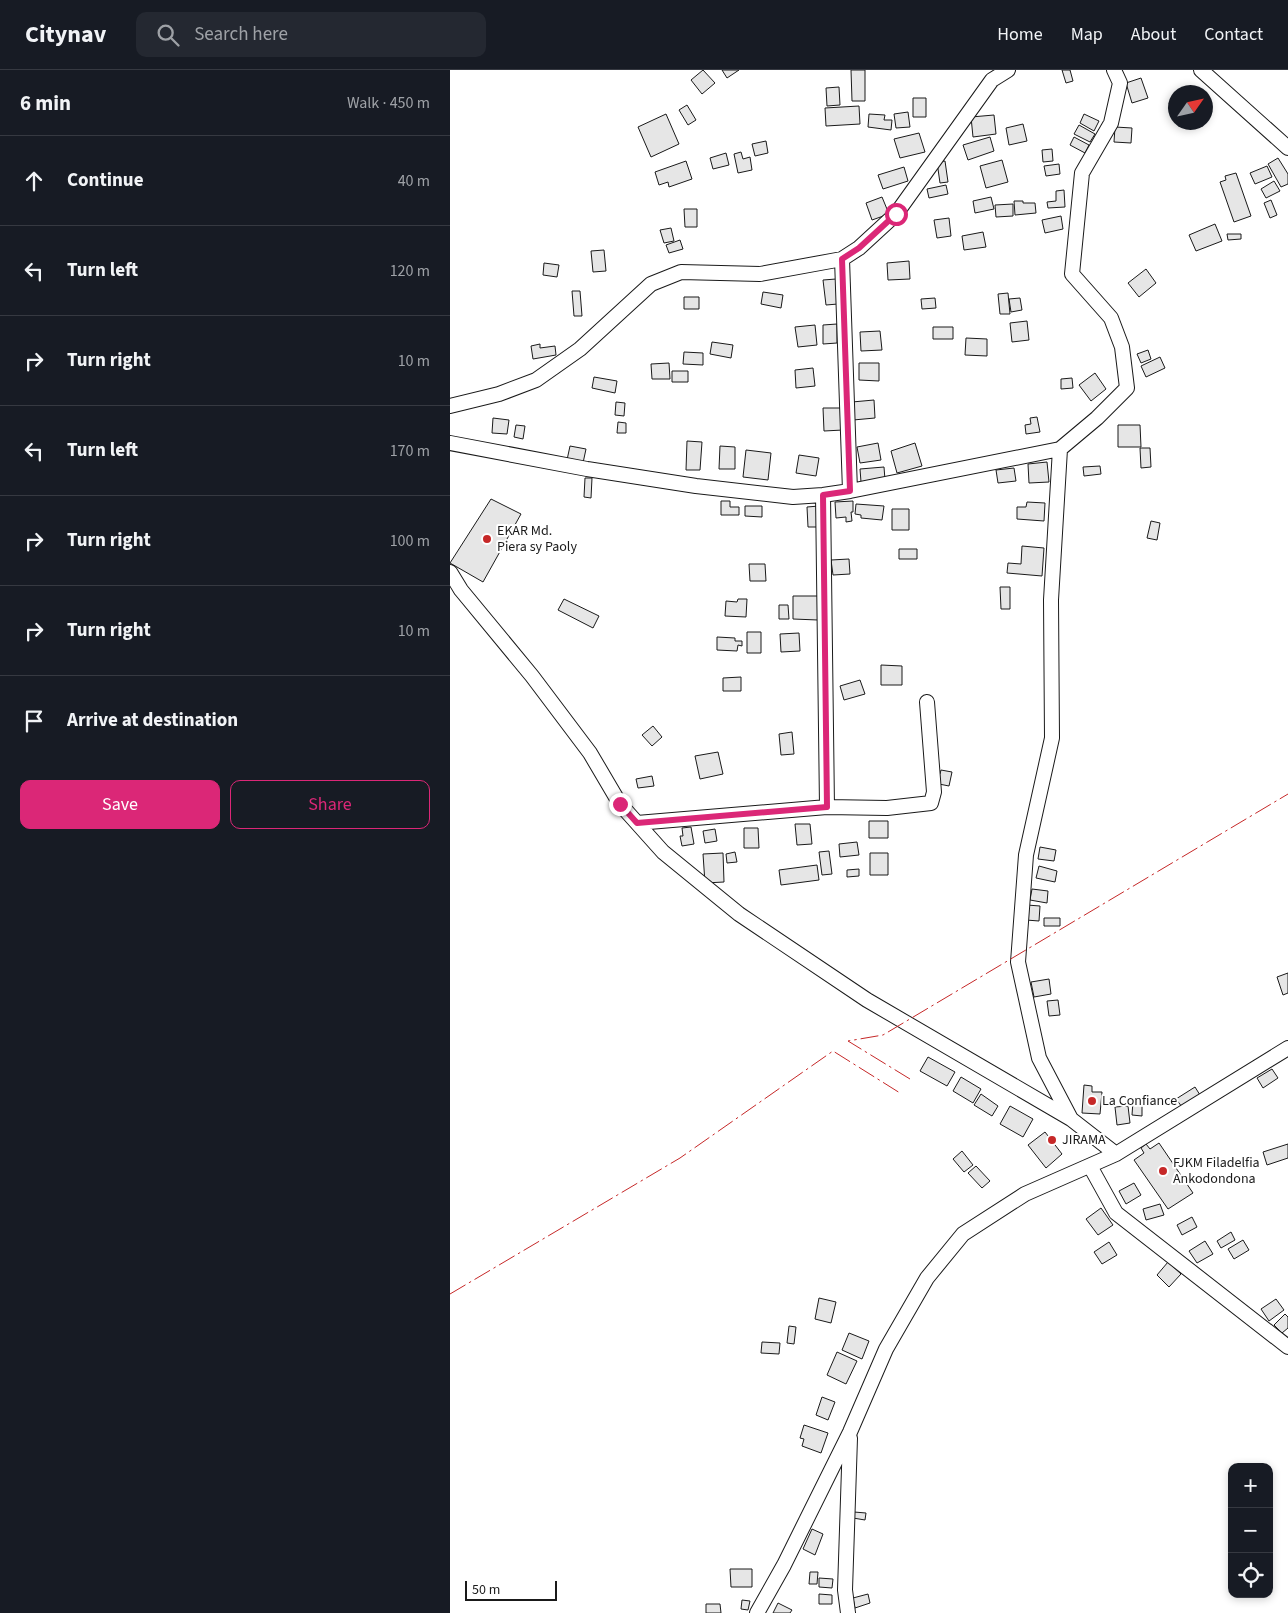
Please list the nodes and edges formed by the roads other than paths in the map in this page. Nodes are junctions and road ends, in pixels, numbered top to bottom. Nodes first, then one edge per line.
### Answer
1 (1008, 70) edge
2 (1114, 70) edge
3 (1201, 70) edge
4 (1288, 148) edge
5 (842, 259) junction
6 (450, 406) edge
7 (450, 443) edge
8 (1060, 449) junction
9 (850, 491) junction
10 (823, 495) junction
11 (450, 572) edge
12 (927, 702) dead end
13 (827, 807) junction
14 (637, 823) junction
15 (1288, 1048) edge
16 (1072, 1119) junction
17 (1116, 1154) junction
18 (1090, 1166) junction
19 (1288, 1346) edge
20 (850, 1432) junction
21 (757, 1613) edge
22 (848, 1613) edge

1 - 5 street
2 - 8 street
3 - 4 street
5 - 6 street
5 - 9 street
7 - 10 street
8 - 9 street
8 - 16 street
9 - 10 street
10 - 13 street
11 - 14 street
12 - 13 street
13 - 14 street
14 - 16 street
15 - 17 street
16 - 17 street
17 - 18 street
18 - 19 street
18 - 20 street
20 - 21 street
20 - 22 street

